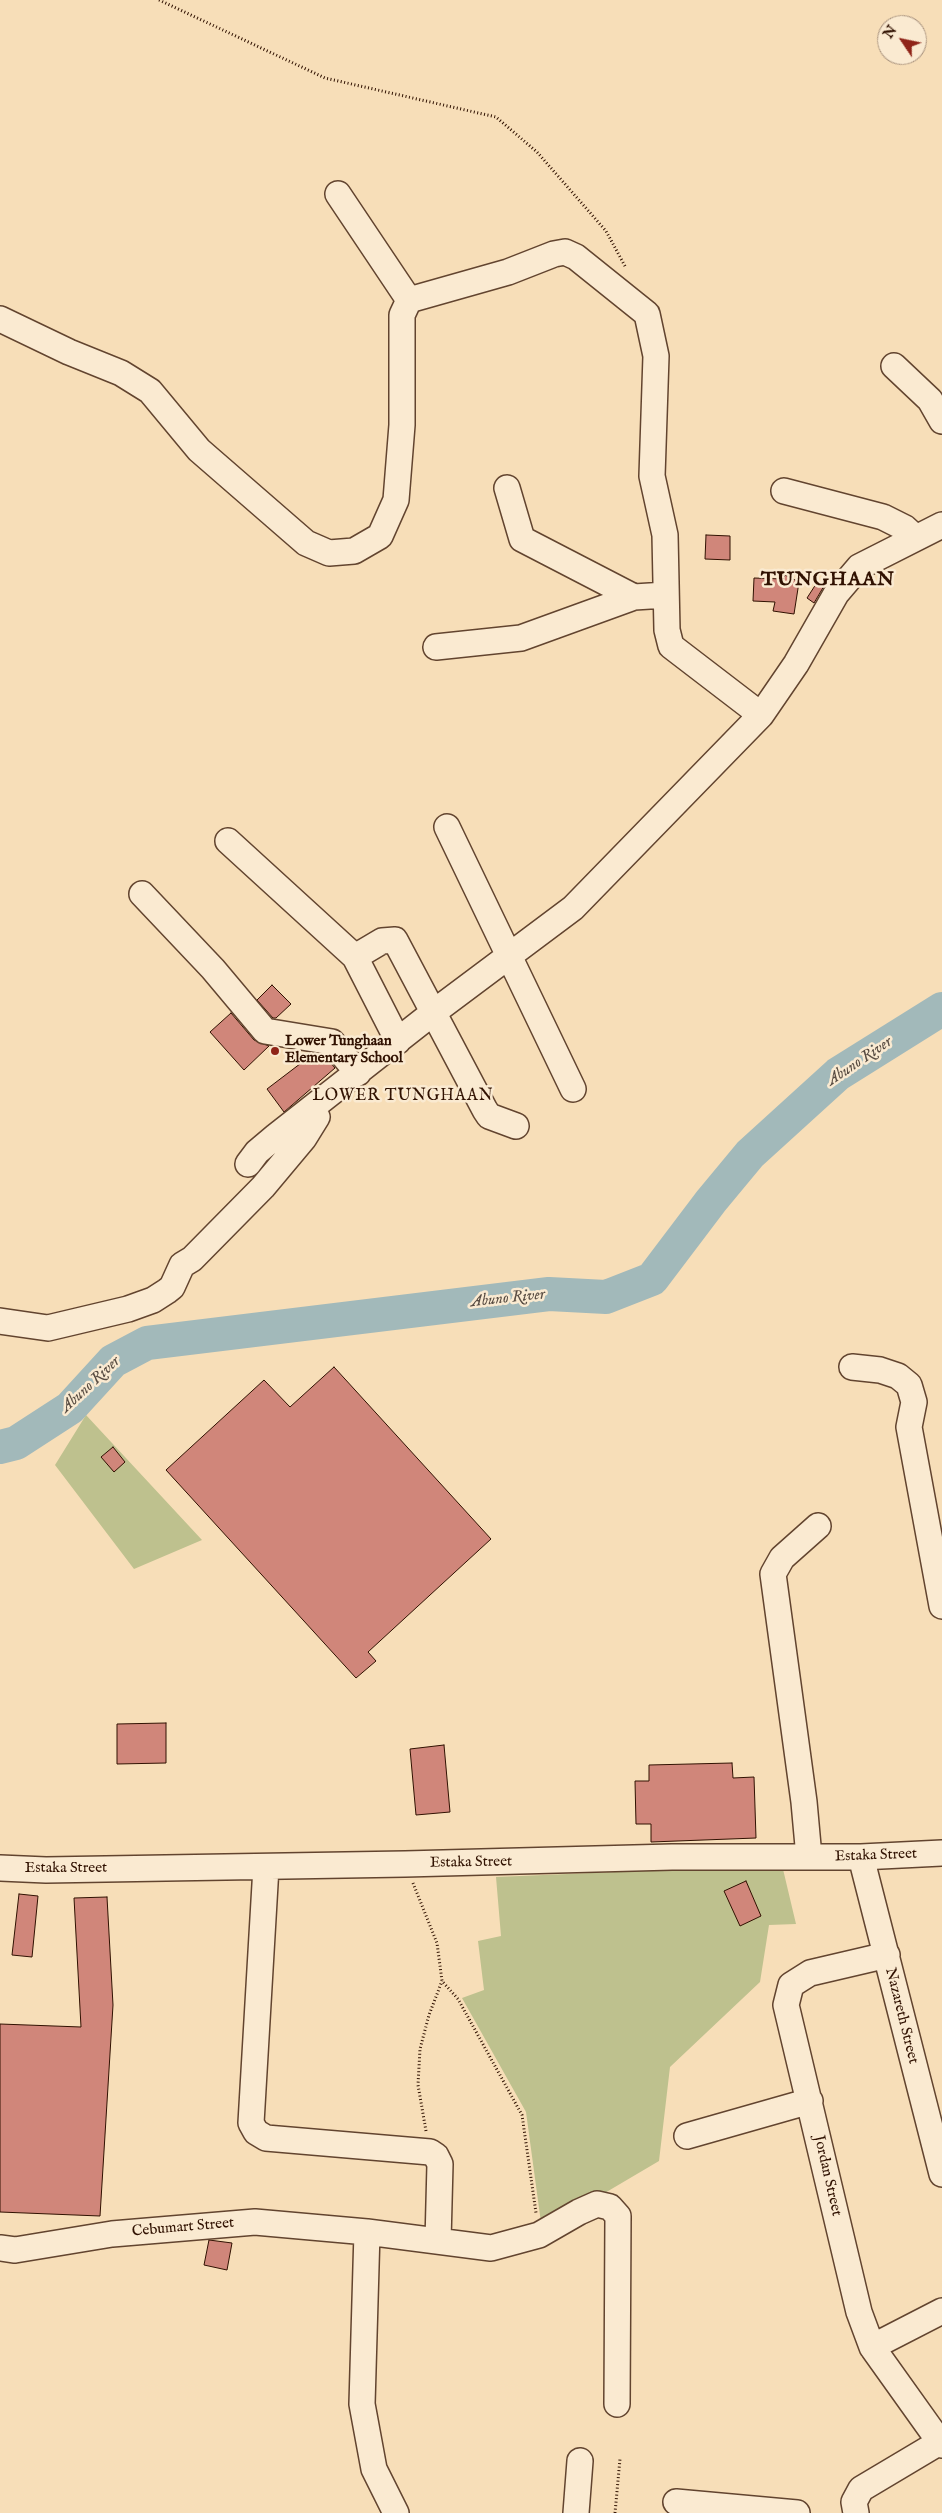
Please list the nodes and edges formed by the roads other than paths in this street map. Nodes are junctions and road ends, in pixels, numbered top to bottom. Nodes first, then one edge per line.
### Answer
1 (338, 194) dead end
2 (409, 300) junction
3 (0, 319) edge
4 (894, 366) dead end
5 (942, 421) edge
6 (507, 488) dead end
7 (784, 491) dead end
8 (942, 526) edge
9 (916, 538) junction
10 (666, 595) junction
11 (634, 597) junction
12 (436, 647) dead end
13 (761, 715) junction
14 (447, 827) dead end
15 (228, 841) dead end
16 (142, 894) dead end
17 (355, 957) junction
18 (511, 957) junction
19 (434, 1012) junction
20 (398, 1041) junction
21 (358, 1073) junction
22 (572, 1089) dead end
23 (313, 1108) junction
24 (516, 1126) dead end
25 (248, 1164) dead end
26 (0, 1321) edge
27 (852, 1367) dead end
28 (818, 1526) dead end
29 (942, 1606) edge
30 (942, 1853) edge
31 (809, 1857) junction
32 (861, 1857) junction
33 (266, 1866) junction
34 (0, 1868) edge
35 (887, 1955) junction
36 (810, 2102) junction
37 (687, 2136) dead end
38 (942, 2174) edge
39 (368, 2232) junction
40 (438, 2241) junction
41 (0, 2248) edge
42 (942, 2311) edge
43 (872, 2347) junction
44 (617, 2404) dead end
45 (941, 2444) edge
46 (580, 2461) dead end
47 (676, 2502) dead end
48 (396, 2513) edge
49 (576, 2513) edge
50 (797, 2513) edge
51 (856, 2513) edge

1 - 2 street
2 - 3 street
2 - 10 street
4 - 5 street
6 - 11 street
7 - 9 street
8 - 9 street
9 - 13 street
10 - 11 street
10 - 13 street
11 - 12 street
13 - 18 street
14 - 18 street
15 - 17 street
16 - 21 street
17 - 19 street
17 - 20 street
18 - 19 street
18 - 22 street
19 - 20 street
19 - 24 street
20 - 21 street
21 - 23 street
23 - 25 street
23 - 26 street
27 - 29 street
28 - 31 street
30 - 32 street, Estaka Street
31 - 32 street, Estaka Street
31 - 33 street, Estaka Street
32 - 35 street, Nazareth Street
33 - 34 street, Estaka Street
33 - 40 street
35 - 36 street, Jordan Street
35 - 38 street, Nazareth Street
36 - 37 street
36 - 43 street, Jordan Street
39 - 40 street, Cebumart Street
39 - 41 street, Cebumart Street
39 - 48 street
40 - 44 street, Cebumart Street
42 - 43 street
43 - 45 street, Jordan Street
45 - 51 street
46 - 49 street
47 - 50 street

